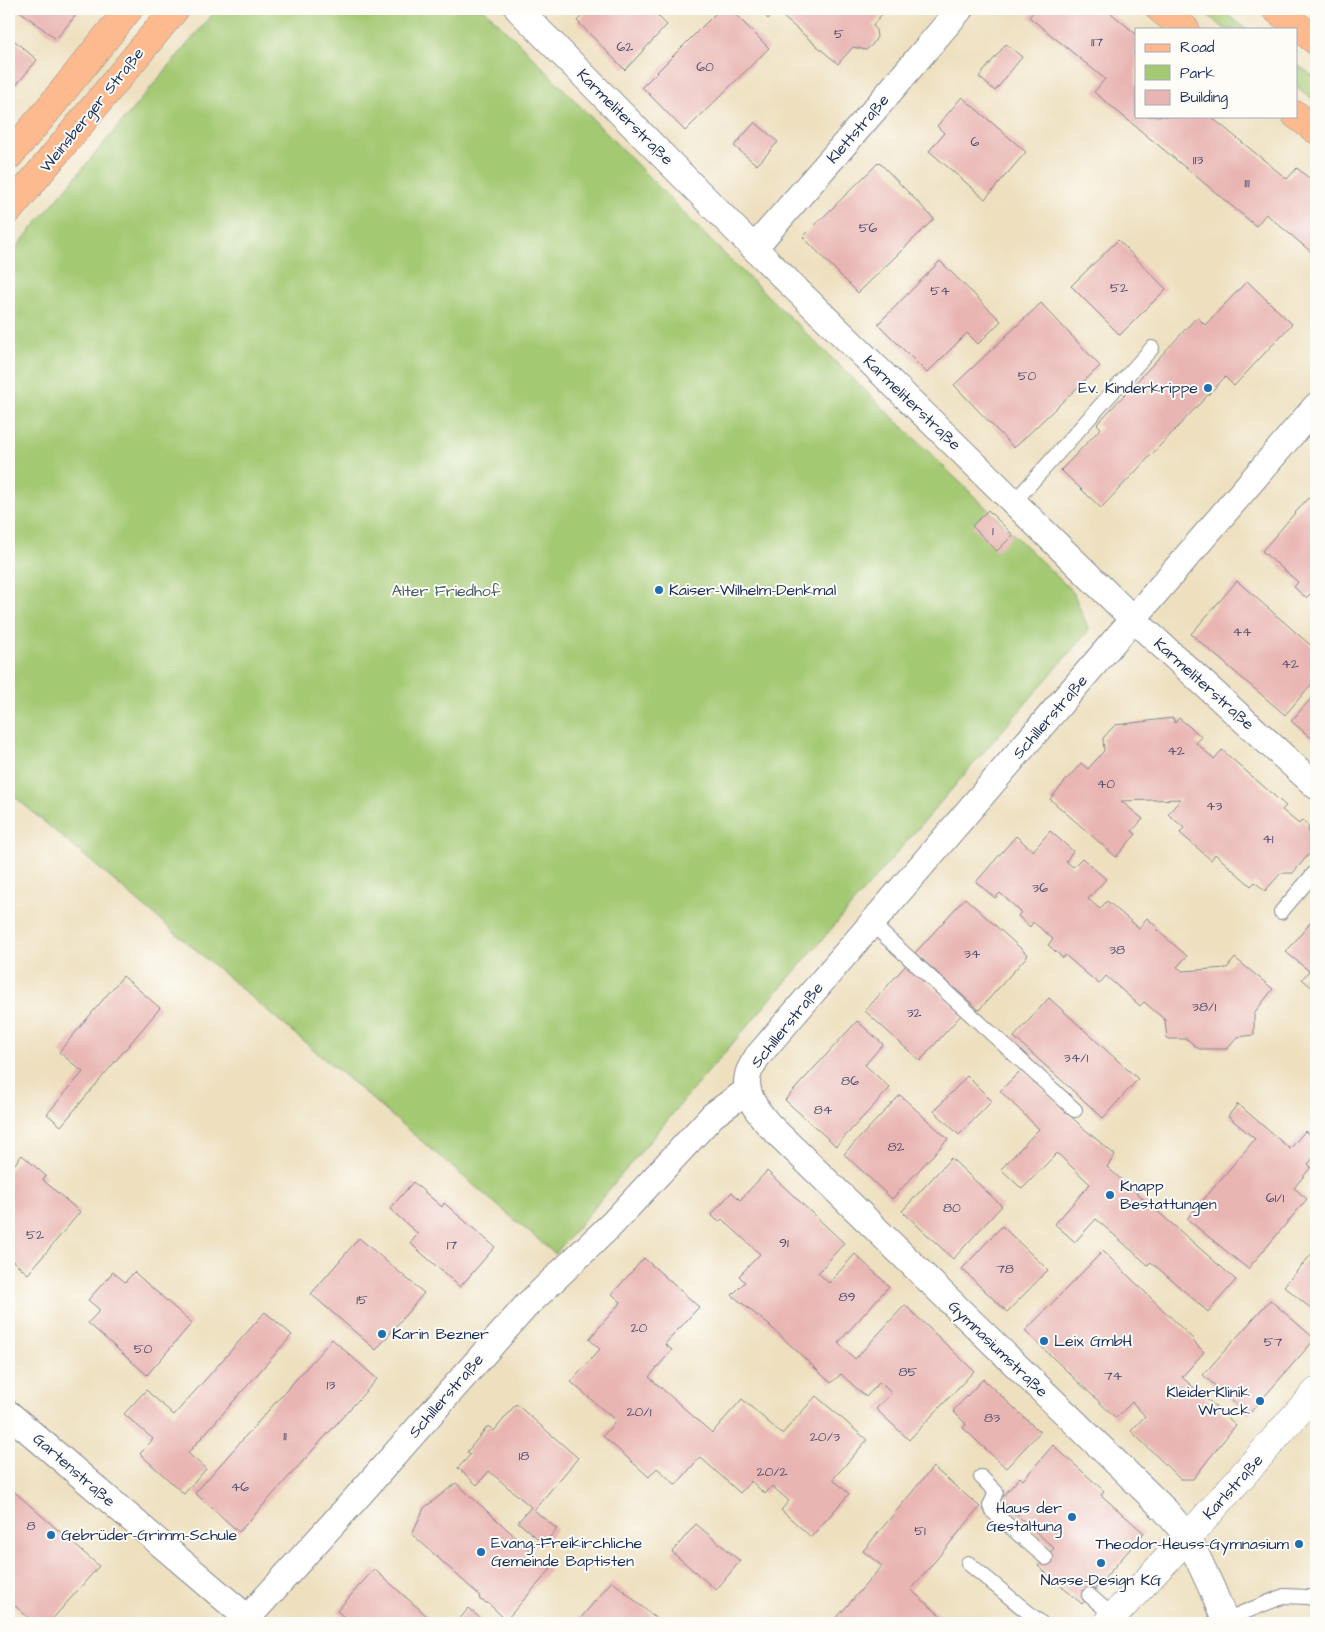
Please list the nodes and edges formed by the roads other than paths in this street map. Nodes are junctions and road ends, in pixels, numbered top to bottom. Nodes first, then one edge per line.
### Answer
1 (129, 9) edge
2 (175, 9) edge
3 (518, 9) edge
4 (960, 9) edge
5 (1160, 9) edge
6 (1276, 9) edge
7 (1184, 28) edge
8 (1316, 41) edge
9 (1298, 116) edge
10 (1316, 130) edge
11 (9, 156) edge
12 (9, 210) edge
13 (754, 248) junction
14 (1152, 348) dead end
15 (1316, 406) edge
16 (1014, 502) junction
17 (1133, 619) junction
18 (1316, 786) edge
19 (1316, 871) edge
20 (1281, 912) dead end
21 (872, 924) junction
22 (748, 1090) junction
23 (1075, 1110) dead end
24 (1316, 1392) edge
25 (9, 1414) edge
26 (980, 1477) dead end
27 (1188, 1537) junction
28 (1046, 1558) dead end
29 (968, 1563) dead end
30 (1089, 1595) dead end
31 (1316, 1600) edge
32 (1110, 1620) edge
33 (248, 1622) edge
34 (1225, 1622) edge
35 (1041, 1623) edge

1 - 11 main road
2 - 12 main road, Weinsberger Straße
3 - 13 street, Karmeliterstraße
4 - 13 street, Klettstraße
5 - 7 main road
6 - 8 main road
9 - 10 main road
13 - 16 street, Karmeliterstraße
14 - 16 lane
15 - 17 street, Schillerstraße
16 - 17 street, Karmeliterstraße
17 - 18 street, Karmeliterstraße
17 - 21 street, Schillerstraße
19 - 20 lane
21 - 22 street, Schillerstraße
21 - 23 lane
22 - 27 street, Gymnasiumstraße
22 - 33 street, Schillerstraße
24 - 27 street, Karlstraße
25 - 33 street, Gartenstraße
26 - 28 lane
27 - 32 street, Karlstraße
27 - 34 street, Gymnasiumstraße
29 - 35 lane
30 - 32 lane
31 - 34 lane

